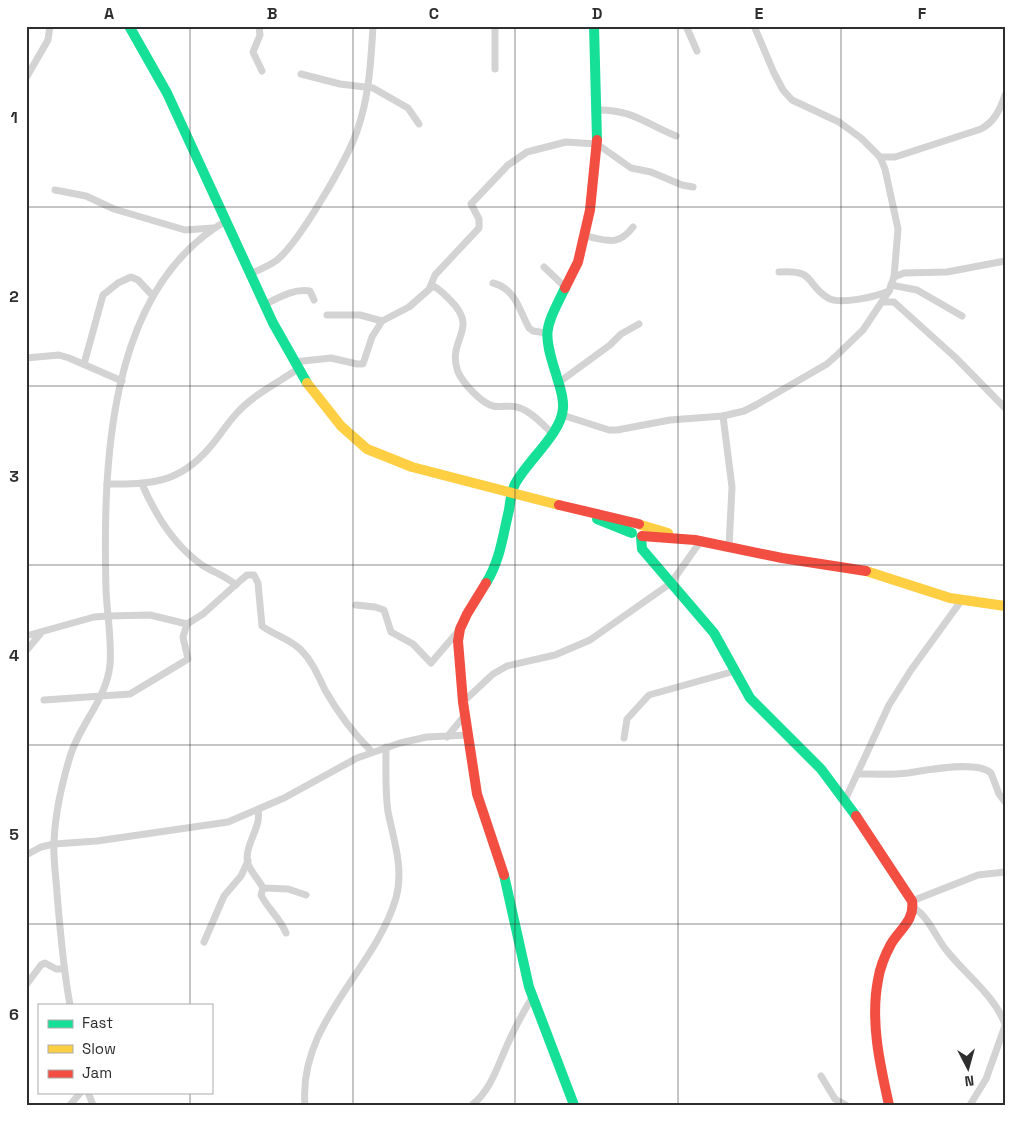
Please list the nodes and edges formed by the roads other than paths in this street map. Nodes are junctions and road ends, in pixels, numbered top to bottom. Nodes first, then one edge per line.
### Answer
1 (50, 26) edge
2 (129, 26) edge
3 (260, 26) edge
4 (373, 26) edge
5 (495, 26) edge
6 (594, 26) edge
7 (686, 26) edge
8 (754, 26) edge
9 (697, 51) dead end
10 (495, 68) dead end
11 (262, 70) dead end
12 (301, 74) dead end
13 (26, 78) edge
14 (367, 86) junction
15 (1005, 96) edge
16 (595, 110) junction
17 (419, 124) dead end
18 (676, 136) dead end
19 (597, 144) junction
20 (880, 157) junction
21 (693, 187) dead end
22 (55, 190) dead end
23 (226, 221) junction
24 (633, 227) dead end
25 (213, 228) junction
26 (586, 236) junction
27 (1005, 261) edge
28 (544, 267) dead end
29 (779, 272) dead end
30 (250, 274) junction
31 (493, 283) dead end
32 (892, 284) junction
33 (430, 287) junction
34 (566, 288) junction
35 (153, 296) junction
36 (314, 300) dead end
37 (883, 302) junction
38 (264, 304) junction
39 (327, 314) dead end
40 (962, 316) dead end
41 (382, 321) junction
42 (638, 324) dead end
43 (546, 332) junction
44 (26, 358) edge
45 (84, 364) junction
46 (296, 366) junction
47 (122, 381) junction
48 (558, 383) junction
49 (1005, 408) edge
50 (562, 415) junction
51 (723, 416) junction
52 (553, 434) junction
53 (106, 484) junction
54 (142, 484) junction
55 (511, 494) junction
56 (573, 509) junction
57 (640, 525) junction
58 (637, 535) junction
59 (695, 541) junction
60 (730, 547) junction
61 (671, 583) junction
62 (236, 585) junction
63 (961, 601) junction
64 (356, 605) dead end
65 (1005, 606) edge
66 (108, 616) junction
67 (187, 624) junction
68 (460, 629) junction
69 (40, 633) junction
70 (26, 636) edge
71 (26, 651) edge
72 (735, 671) junction
73 (102, 695) junction
74 (44, 700) dead end
75 (463, 702) junction
76 (465, 715) junction
77 (468, 736) junction
78 (447, 737) junction
79 (624, 738) dead end
80 (386, 748) junction
81 (372, 752) junction
82 (858, 774) junction
83 (846, 800) junction
84 (1005, 802) edge
85 (258, 810) junction
86 (54, 844) junction
87 (26, 855) edge
88 (248, 861) junction
89 (1005, 872) edge
90 (263, 888) junction
91 (306, 895) dead end
92 (913, 904) junction
93 (286, 933) dead end
94 (204, 942) dead end
95 (63, 969) junction
96 (26, 985) edge
97 (533, 996) junction
98 (70, 1004) edge
99 (1005, 1025) edge
100 (821, 1076) dead end
101 (79, 1094) edge
102 (70, 1105) edge
103 (305, 1105) edge
104 (472, 1105) edge
105 (574, 1105) edge
106 (846, 1105) edge
107 (889, 1105) edge
108 (970, 1105) edge

1 - 13 street
2 - 23 street
3 - 11 street
4 - 14 street
5 - 10 street
6 - 16 street
7 - 9 street
8 - 20 street
12 - 14 street
14 - 17 street
14 - 30 street
15 - 20 street
16 - 18 street
16 - 19 street
19 - 21 street
19 - 26 street
19 - 33 street
20 - 32 street
22 - 25 street
23 - 25 street
23 - 30 street
24 - 26 street
25 - 35 street
26 - 34 street
27 - 32 street
28 - 34 street
29 - 32 street
30 - 38 street
31 - 43 street
32 - 37 street
32 - 40 street
33 - 41 street
33 - 52 street
34 - 43 street
35 - 45 street
35 - 47 street
36 - 38 street
37 - 49 street
37 - 51 street
38 - 46 street
39 - 41 street
41 - 46 street
42 - 48 street
43 - 48 street
44 - 45 street
45 - 47 street
46 - 54 street
46 - 55 street
47 - 53 street
48 - 50 street
50 - 51 street
50 - 52 street
51 - 60 street
52 - 55 street
53 - 54 street
53 - 66 street
54 - 62 street
55 - 56 street
55 - 68 street
56 - 57 street
56 - 58 street
57 - 58 street
57 - 59 street
58 - 59 street
58 - 61 street
59 - 60 street
59 - 61 street
60 - 63 street
61 - 72 street
61 - 75 street
62 - 67 street
62 - 81 street
63 - 65 street
63 - 82 street
64 - 68 street
66 - 67 street
66 - 69 street
66 - 73 street
67 - 73 street
68 - 75 street
69 - 70 street
69 - 71 street
72 - 79 street
72 - 83 street
73 - 74 street
73 - 86 street
75 - 76 street
76 - 77 street
76 - 78 street
77 - 78 street
77 - 97 street
78 - 80 street
80 - 81 street
80 - 103 street
81 - 85 street
82 - 83 street
82 - 84 street
83 - 92 street
85 - 86 street
85 - 88 street
86 - 87 street
86 - 95 street
88 - 90 street
88 - 94 street
89 - 92 street
90 - 91 street
90 - 93 street
92 - 99 street
92 - 107 street
95 - 96 street
95 - 98 street
97 - 104 street
97 - 105 street
99 - 108 street
100 - 106 street
101 - 102 street

